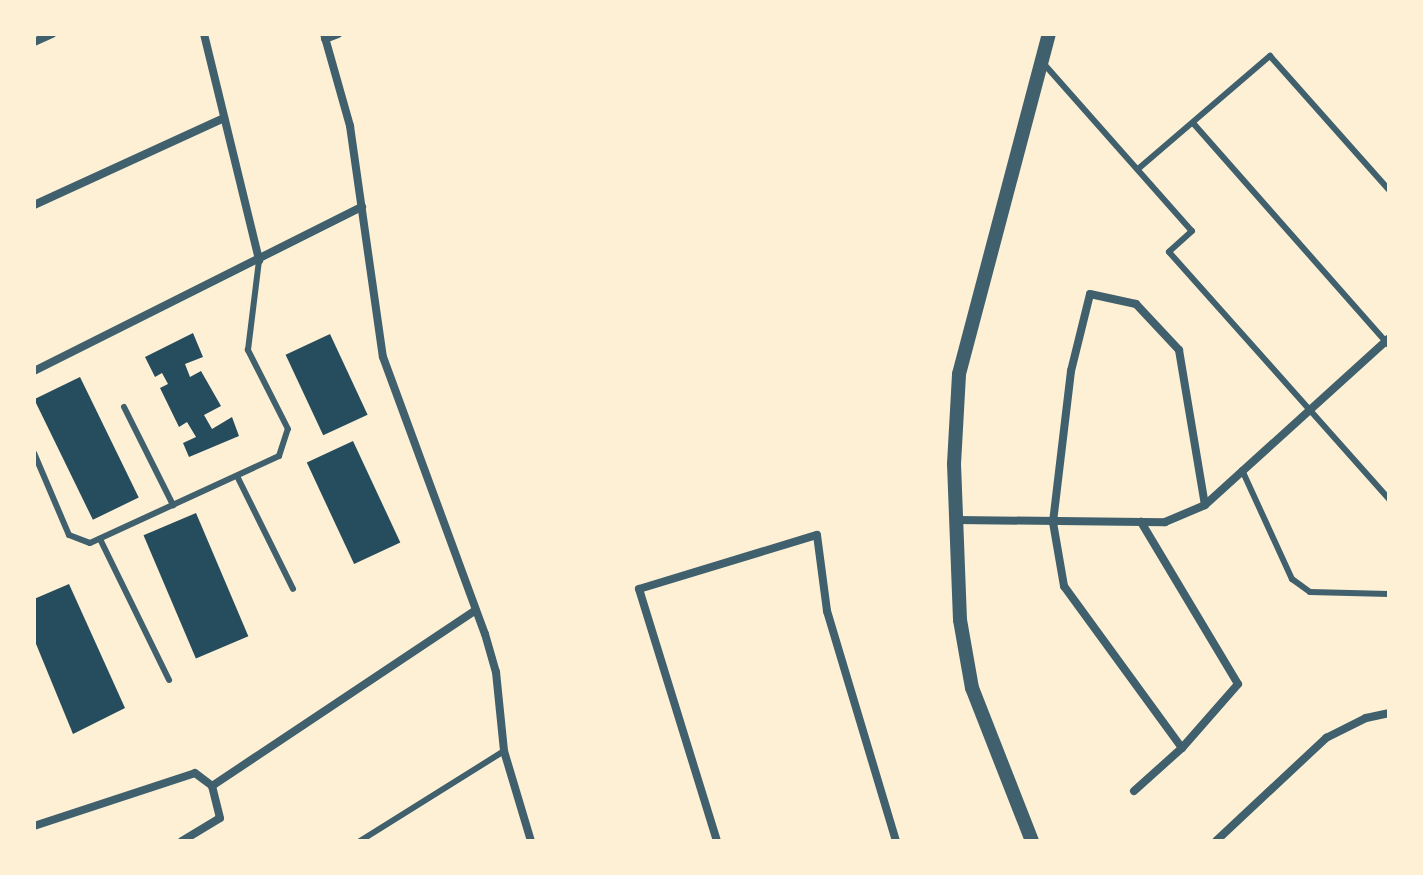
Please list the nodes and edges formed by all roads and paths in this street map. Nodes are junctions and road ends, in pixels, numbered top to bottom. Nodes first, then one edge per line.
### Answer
1 (52, 34) edge
2 (204, 34) edge
3 (338, 34) edge
4 (1049, 34) edge
5 (325, 36) edge
6 (34, 42) edge
7 (1042, 61) junction
8 (224, 118) junction
9 (1193, 123) junction
10 (1138, 169) junction
11 (1389, 190) edge
12 (34, 205) edge
13 (362, 207) junction
14 (259, 260) junction
15 (1388, 341) edge
16 (34, 371) edge
17 (124, 407) dead end
18 (1308, 409) junction
19 (34, 453) edge
20 (1242, 470) junction
21 (237, 476) junction
22 (1389, 499) edge
23 (173, 505) junction
24 (1205, 505) junction
25 (957, 520) junction
26 (1053, 522) junction
27 (1141, 522) junction
28 (100, 539) junction
29 (293, 589) dead end
30 (1389, 594) edge
31 (476, 610) junction
32 (169, 680) dead end
33 (1389, 713) edge
34 (1182, 748) junction
35 (504, 751) junction
36 (212, 786) junction
37 (1134, 791) dead end
38 (34, 826) edge
39 (182, 841) edge
40 (360, 841) edge
41 (531, 841) edge
42 (717, 841) edge
43 (896, 841) edge
44 (1032, 841) edge
45 (1216, 841) edge

1 - 6 street
2 - 8 street
3 - 5 street
4 - 7 street
5 - 13 street
7 - 10 lane
7 - 25 street
8 - 12 street
8 - 14 street
9 - 10 lane
9 - 11 lane
9 - 15 lane
10 - 18 lane
13 - 14 street
13 - 31 street
14 - 16 street
14 - 21 lane
15 - 18 street
17 - 23 lane
18 - 20 street
18 - 22 lane
19 - 28 lane
20 - 24 street
20 - 30 lane
21 - 23 lane
21 - 29 lane
23 - 28 lane
24 - 26 street
24 - 27 street
25 - 26 street
25 - 44 street
26 - 27 street
26 - 34 street
27 - 34 street
28 - 32 lane
31 - 35 street
31 - 36 street
33 - 45 street
34 - 37 street
35 - 40 lane
35 - 41 street
36 - 38 street
36 - 39 street
42 - 43 street

